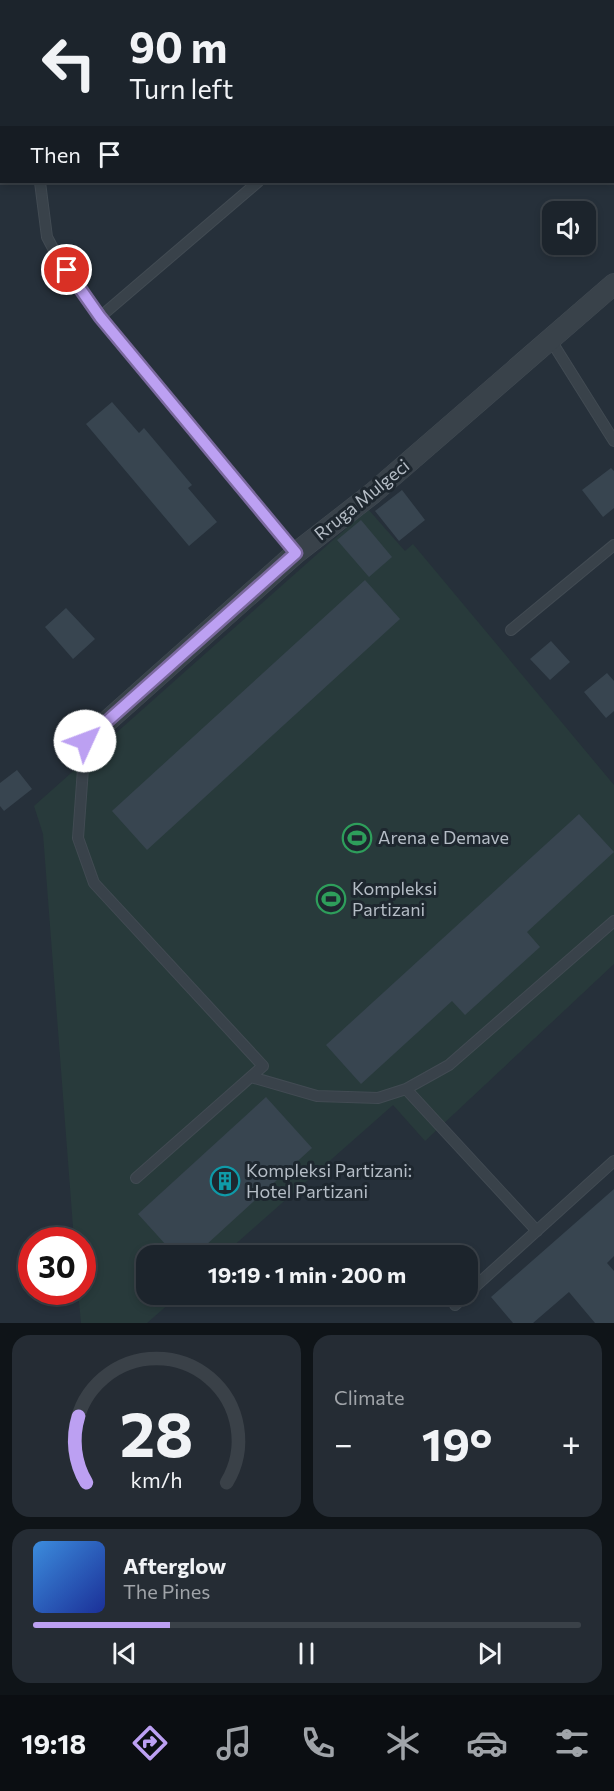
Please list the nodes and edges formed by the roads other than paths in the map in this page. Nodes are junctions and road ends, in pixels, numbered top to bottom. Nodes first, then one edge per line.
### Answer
1 (40, 183) edge
2 (257, 183) edge
3 (614, 284) edge
4 (100, 317) junction
5 (550, 339) junction
6 (614, 441) edge
7 (614, 545) edge
8 (296, 553) junction
9 (511, 630) dead end
10 (85, 741) joint
11 (614, 921) edge
12 (251, 1077) junction
13 (406, 1089) junction
14 (614, 1161) edge
15 (136, 1178) dead end
16 (537, 1231) junction
17 (478, 1284) edge

1 - 4 lane
2 - 4 lane
3 - 5 street, Rruga Mulgeci
4 - 8 lane
5 - 6 lane
5 - 8 street, Rruga Mulgeci
7 - 9 lane
8 - 10 street, Rruga Mulgeci
10 - 12 lane
11 - 13 lane
12 - 13 lane
12 - 15 lane
13 - 16 lane
14 - 16 lane
16 - 17 lane

